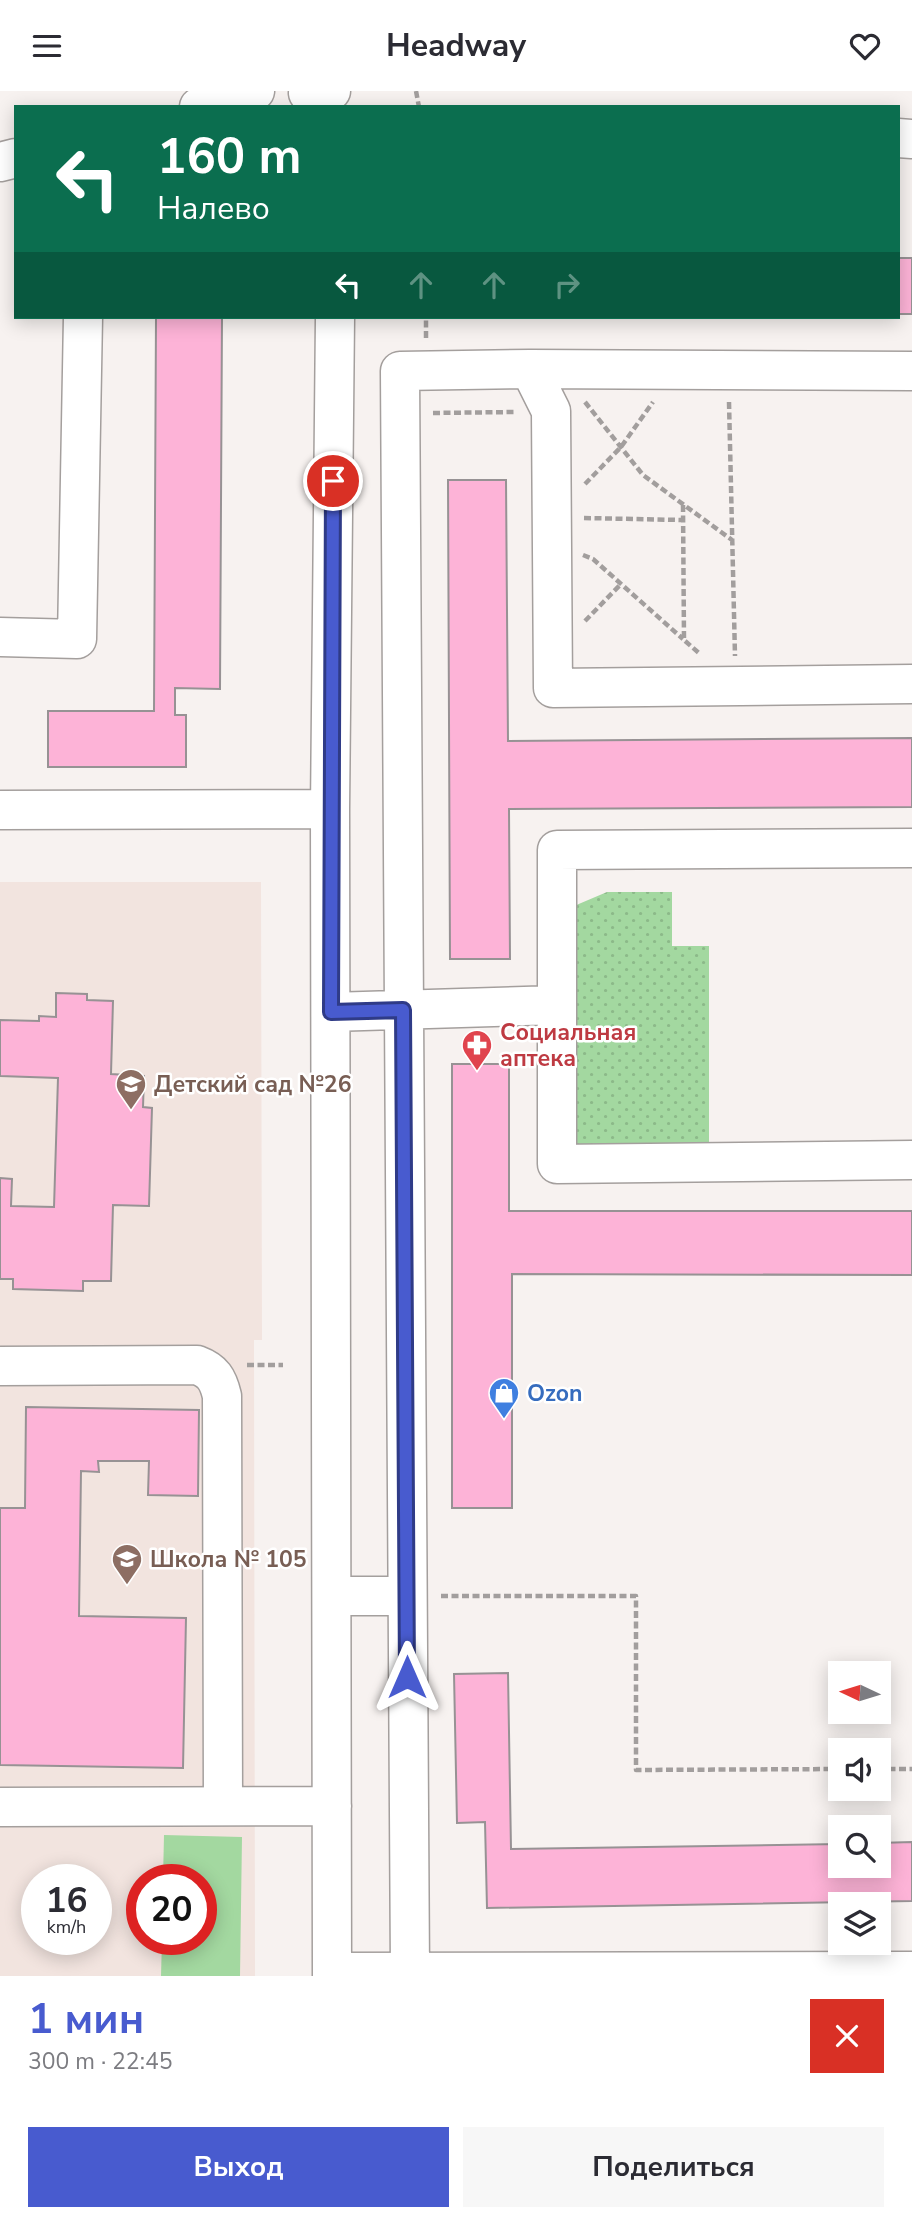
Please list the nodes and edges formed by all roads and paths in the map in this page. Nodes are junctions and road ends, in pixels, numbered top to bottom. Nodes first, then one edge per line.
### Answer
1 (255, 91) edge
2 (206, 105) edge
3 (83, 319) edge
4 (335, 319) edge
5 (676, 370) junction
6 (729, 370) junction
7 (912, 371) edge
8 (541, 390) junction
9 (400, 414) junction
10 (621, 447) junction
11 (683, 505) junction
12 (683, 520) junction
13 (552, 534) junction
14 (732, 540) junction
15 (621, 584) junction
16 (0, 637) edge
17 (553, 639) junction
18 (684, 640) junction
19 (912, 684) edge
20 (736, 686) junction
21 (330, 809) junction
22 (0, 810) edge
23 (912, 848) edge
24 (556, 1006) junction
25 (403, 1010) junction
26 (331, 1012) junction
27 (912, 1160) edge
28 (0, 1366) edge
29 (332, 1596) junction
30 (406, 1596) junction
31 (828, 1769) edge
32 (891, 1769) edge
33 (912, 1769) edge
34 (332, 1806) junction
35 (0, 1807) edge
36 (223, 1807) junction
37 (912, 1971) edge
38 (410, 1972) junction
39 (332, 1974) edge

1 - 2 street
3 - 16 street
4 - 21 street
5 - 6 street
5 - 8 street
5 - 10 path
6 - 7 street
6 - 14 path
8 - 9 path
8 - 9 street
8 - 10 path
8 - 13 street
9 - 25 street
10 - 11 path
10 - 13 path
11 - 12 path
11 - 14 path
12 - 13 path
12 - 18 path
13 - 15 path
13 - 17 street
14 - 20 path
15 - 17 path
15 - 18 path
17 - 20 street
18 - 20 path
19 - 20 street
21 - 22 street
21 - 26 street
23 - 24 street
24 - 25 street
24 - 27 street
25 - 26 street
25 - 30 street
26 - 29 street
28 - 36 street
29 - 30 street
29 - 34 street
30 - 31 path
30 - 38 street
32 - 33 path
34 - 36 street
34 - 39 street
35 - 36 street
37 - 38 street
38 - 39 street

